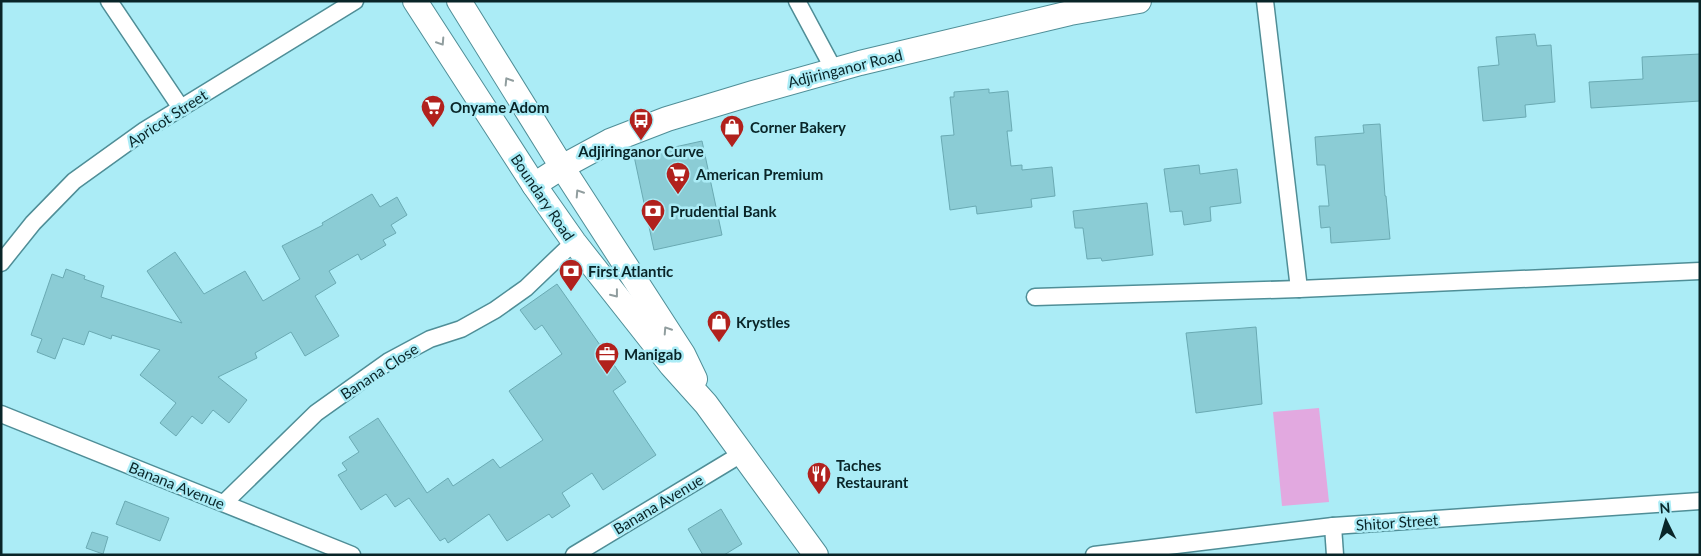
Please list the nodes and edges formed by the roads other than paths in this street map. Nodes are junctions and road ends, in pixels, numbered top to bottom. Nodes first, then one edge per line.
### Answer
1 (109, 1) edge
2 (355, 1) edge
3 (415, 1) edge
4 (459, 1) edge
5 (797, 1) edge
6 (1139, 1) edge
7 (1265, 1) edge
8 (834, 70) junction
9 (181, 108) junction
10 (562, 167) junction
11 (534, 185) junction
12 (574, 242) junction
13 (1, 263) edge
14 (1700, 271) edge
15 (1299, 289) junction
16 (1035, 297) dead end
17 (706, 404) junction
18 (1, 414) edge
19 (743, 453) junction
20 (1700, 500) edge
21 (224, 504) junction
22 (1333, 526) junction
23 (352, 555) edge
24 (574, 555) edge
25 (816, 555) edge
26 (1094, 555) edge
27 (1335, 555) edge

1 - 9 street
2 - 9 street, Apricot Street
3 -> 11 main road, Boundary Road
10 -> 4 main road, Boundary Road
5 - 8 street
6 - 8 main road, Adjiringanor Road
7 - 15 street
8 - 10 main road, Adjiringanor Road
9 - 13 street, Apricot Street
10 - 11 main road, Adjiringanor Road
17 -> 10 main road, Boundary Road
11 - 12 main road, Boundary Road
12 -> 17 main road, Boundary Road
12 - 21 street, Banana Close
14 - 15 street
15 - 16 street
17 - 19 main road, Boundary Road
18 - 21 street, Banana Avenue
19 - 24 street, Banana Avenue
19 - 25 main road, Boundary Road
20 - 22 street, Shitor Street
21 - 23 street, Banana Avenue
22 - 26 street, Shitor Street
22 - 27 street

